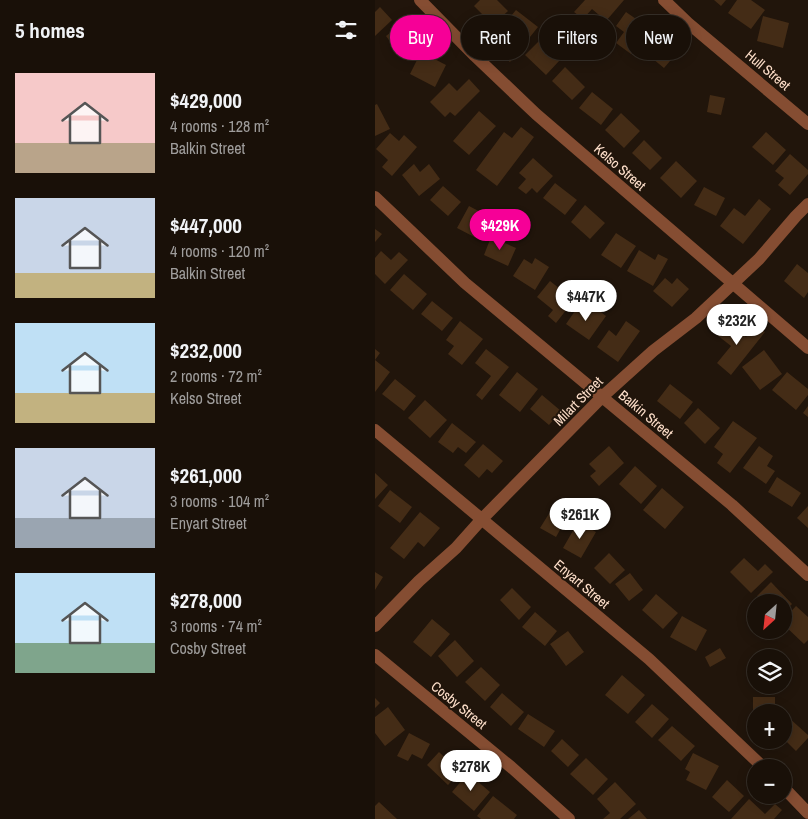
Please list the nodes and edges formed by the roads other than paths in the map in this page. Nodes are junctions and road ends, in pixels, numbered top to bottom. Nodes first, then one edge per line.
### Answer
1 (420, 0) edge
2 (664, 0) edge
3 (808, 124) edge
4 (375, 197) edge
5 (808, 204) edge
6 (733, 284) junction
7 (808, 348) edge
8 (602, 397) junction
9 (375, 430) edge
10 (481, 520) junction
11 (808, 574) edge
12 (375, 626) edge
13 (375, 655) edge
14 (755, 759) edge
15 (792, 796) edge
16 (808, 813) edge
17 (569, 819) edge

1 - 6 street, Kelso Street
2 - 3 street, Hull Street
4 - 8 street, Balkin Street
5 - 6 street, Milart Street
6 - 7 street, Kelso Street
6 - 8 street, Milart Street
8 - 10 street, Milart Street
8 - 11 street, Balkin Street
9 - 10 street, Enyart Street
10 - 12 street, Milart Street
10 - 14 street, Enyart Street
13 - 17 street, Cosby Street
15 - 16 street

